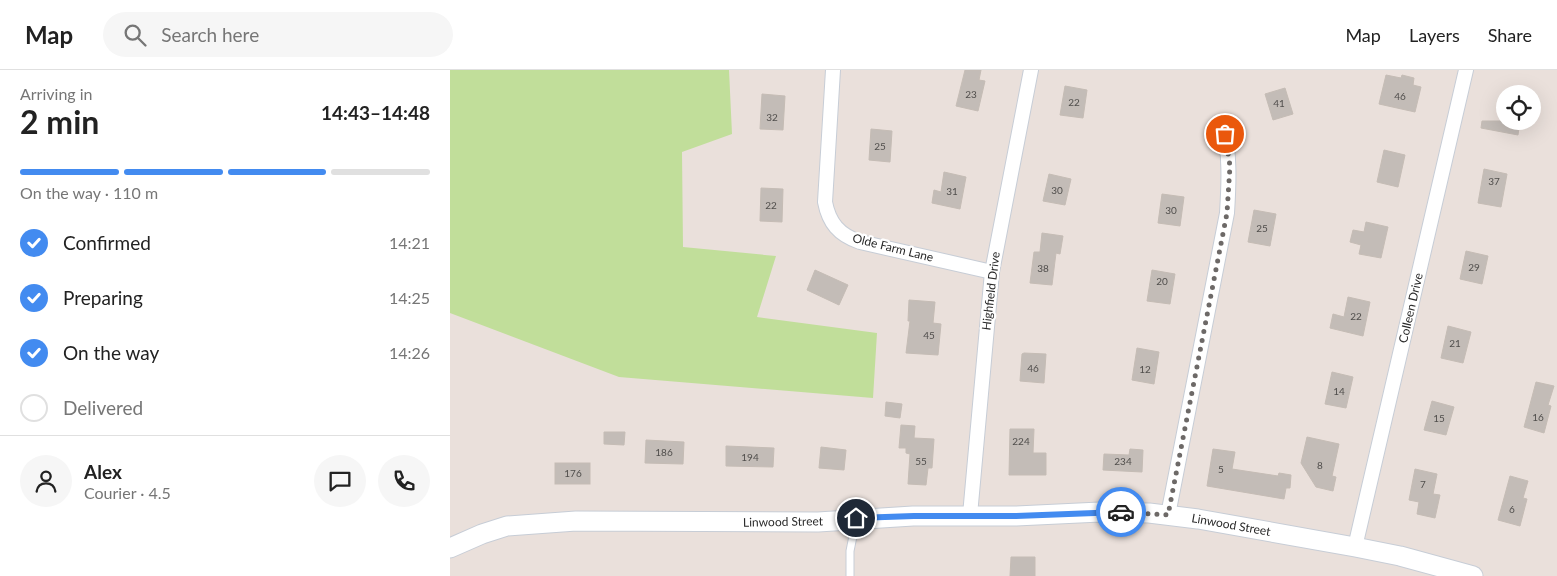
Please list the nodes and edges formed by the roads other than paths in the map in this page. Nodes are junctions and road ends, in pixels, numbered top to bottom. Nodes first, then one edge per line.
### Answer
1 (833, 70) edge
2 (1031, 70) edge
3 (1466, 70) edge
4 (1223, 123) dead end
5 (992, 272) junction
6 (970, 515) junction
7 (1168, 515) junction
8 (856, 518) junction
9 (1355, 547) junction
10 (450, 548) edge
11 (850, 576) edge
12 (1473, 576) edge

1 - 5 street, Olde Farm Lane
2 - 5 street, Highfield Drive
3 - 9 street, Colleen Drive
4 - 7 street
5 - 6 street, Highfield Drive
6 - 7 street, Linwood Street
6 - 8 street, Linwood Street
7 - 9 street, Linwood Street
8 - 10 street, Linwood Street
8 - 11 lane
9 - 12 street, Linwood Street

